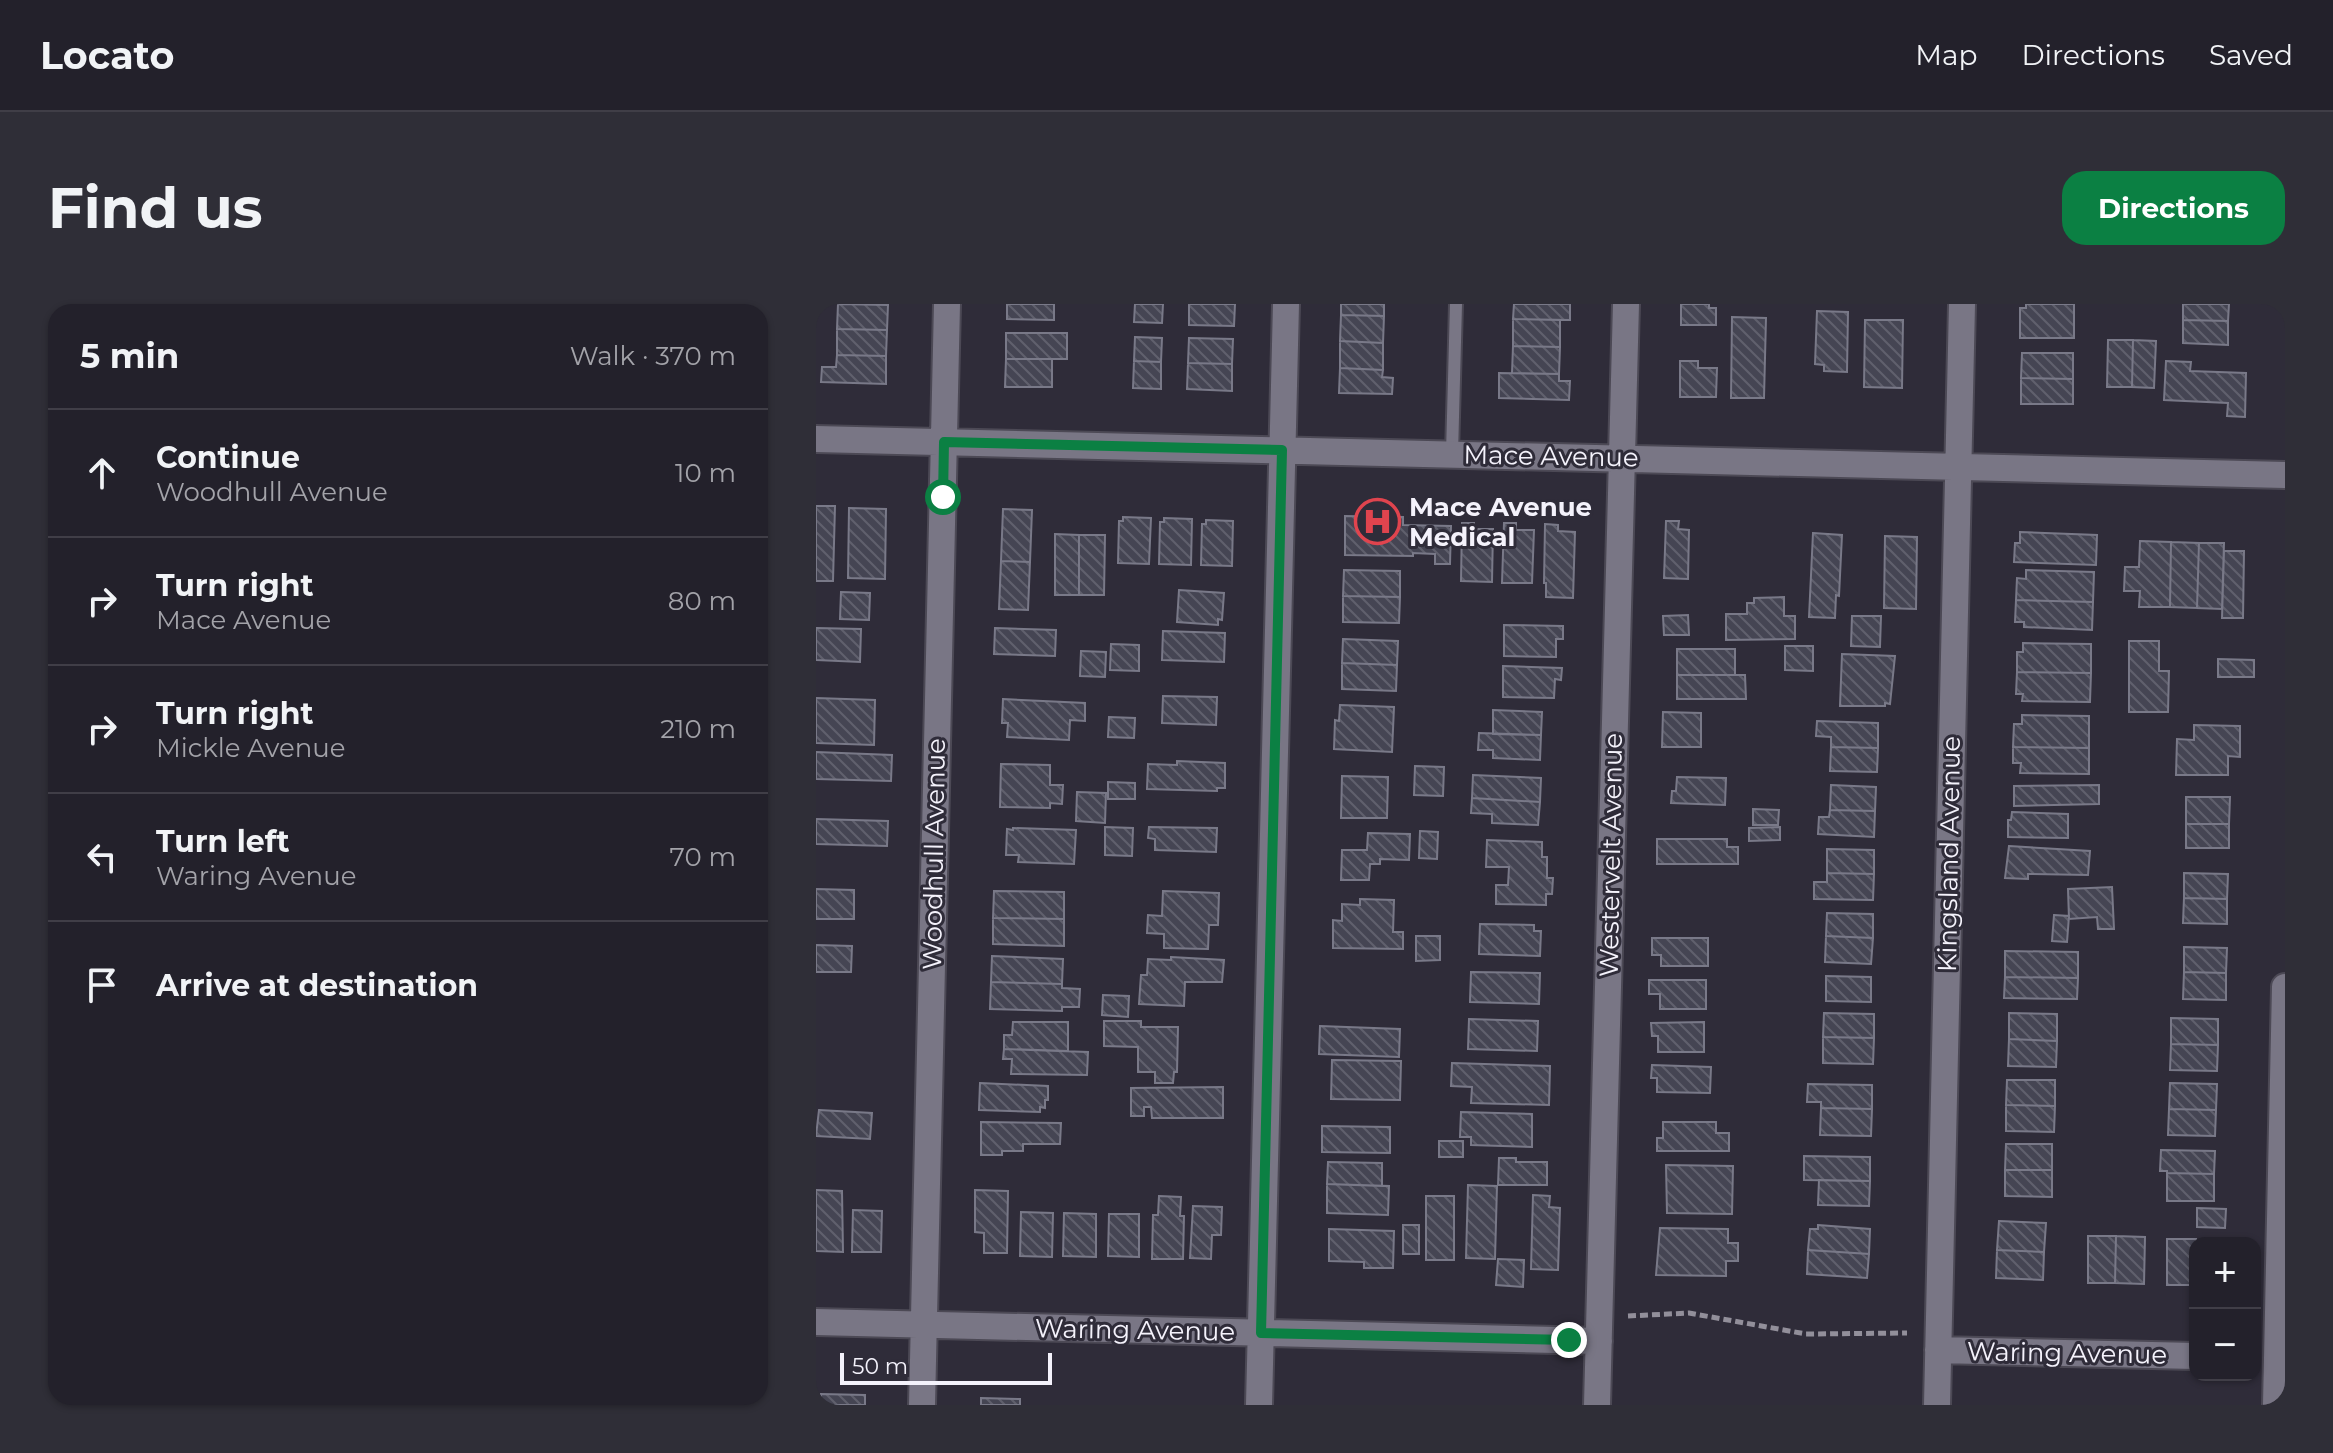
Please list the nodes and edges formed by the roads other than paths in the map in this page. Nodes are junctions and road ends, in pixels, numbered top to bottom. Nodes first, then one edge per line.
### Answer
1 (947, 304) edge
2 (1286, 304) edge
3 (1456, 304) edge
4 (1626, 304) edge
5 (1962, 304) edge
6 (816, 439) edge
7 (944, 442) junction
8 (1282, 450) junction
9 (1452, 454) junction
10 (1622, 458) junction
11 (1958, 467) junction
12 (2285, 475) edge
13 (2285, 987) edge
14 (816, 1322) edge
15 (923, 1325) junction
16 (1261, 1333) junction
17 (1599, 1341) junction
18 (1938, 1350) junction
19 (2189, 1356) edge
20 (2272, 1358) edge
21 (922, 1405) edge
22 (1259, 1405) edge
23 (1597, 1405) edge
24 (1937, 1405) edge
25 (2276, 1405) edge

1 - 7 street, Woodhull Avenue
2 - 8 street
3 - 9 lane
4 - 10 street, Westervelt Avenue
5 - 11 street, Kingsland Avenue
6 - 7 street, Mace Avenue
7 - 8 street, Mace Avenue
7 - 15 street, Woodhull Avenue
8 - 9 street, Mace Avenue
8 - 16 street
9 - 10 street, Mace Avenue
10 - 11 street, Mace Avenue
10 - 17 street, Westervelt Avenue
11 - 12 street, Mace Avenue
11 - 18 street, Kingsland Avenue
13 - 20 street
14 - 15 street, Waring Avenue
15 - 16 street, Waring Avenue
15 - 21 street, Woodhull Avenue
16 - 17 street, Waring Avenue
16 - 22 street
17 - 23 street, Westervelt Avenue
18 - 19 street, Waring Avenue
18 - 24 street, Kingsland Avenue
20 - 25 street

